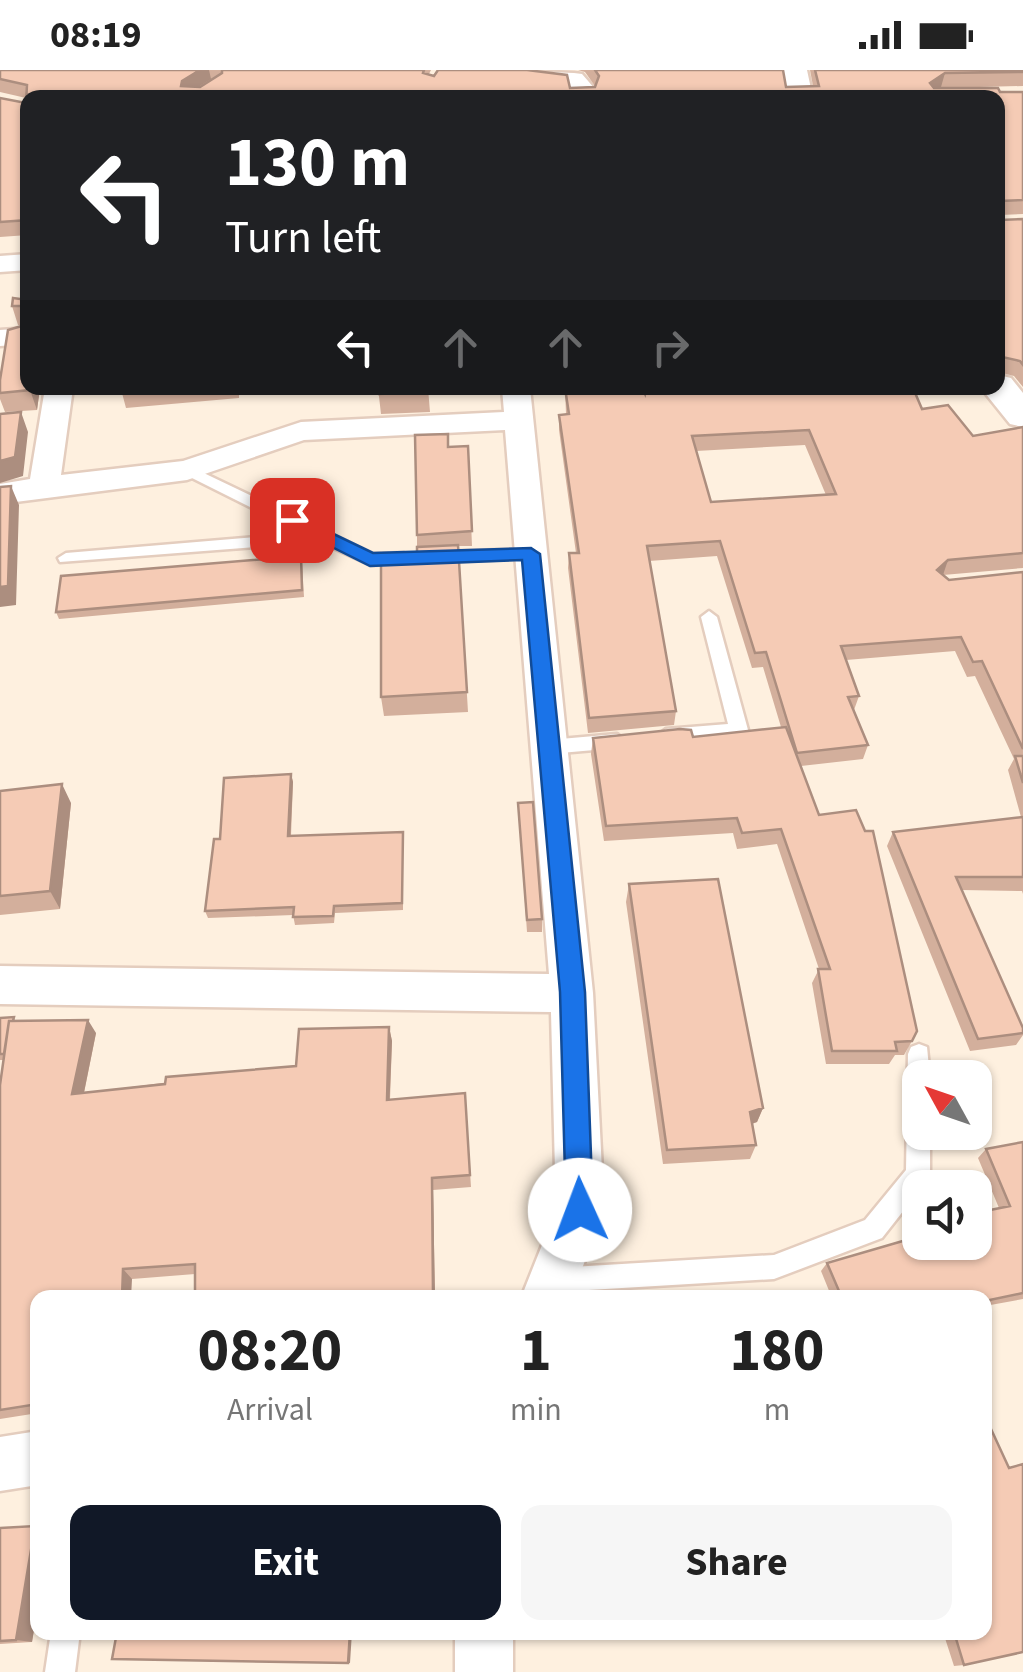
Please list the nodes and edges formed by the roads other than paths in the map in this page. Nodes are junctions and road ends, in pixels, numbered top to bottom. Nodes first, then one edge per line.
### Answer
1 (492, 70) edge
2 (584, 90) edge
3 (1005, 394) edge
4 (58, 395) edge
5 (517, 404) edge
6 (1023, 416) edge
7 (187, 470) junction
8 (44, 487) junction
9 (0, 494) edge
10 (328, 536) junction
11 (531, 554) junction
12 (66, 558) dead end
13 (709, 617) dead end
14 (549, 747) junction
15 (0, 985) edge
16 (572, 992) junction
17 (919, 1054) edge
18 (549, 1289) edge
19 (30, 1459) edge
20 (0, 1464) edge
21 (65, 1640) edge
22 (484, 1640) edge
23 (60, 1672) edge
24 (484, 1672) edge

1 - 2 street
3 - 6 street
4 - 8 street
5 - 7 street
5 - 11 street
7 - 8 street
7 - 10 lane
8 - 9 street
10 - 11 lane
10 - 12 lane
11 - 14 street
13 - 14 lane
14 - 16 street
15 - 16 street
16 - 18 street
17 - 18 lane
19 - 20 street
21 - 23 lane
22 - 24 street

